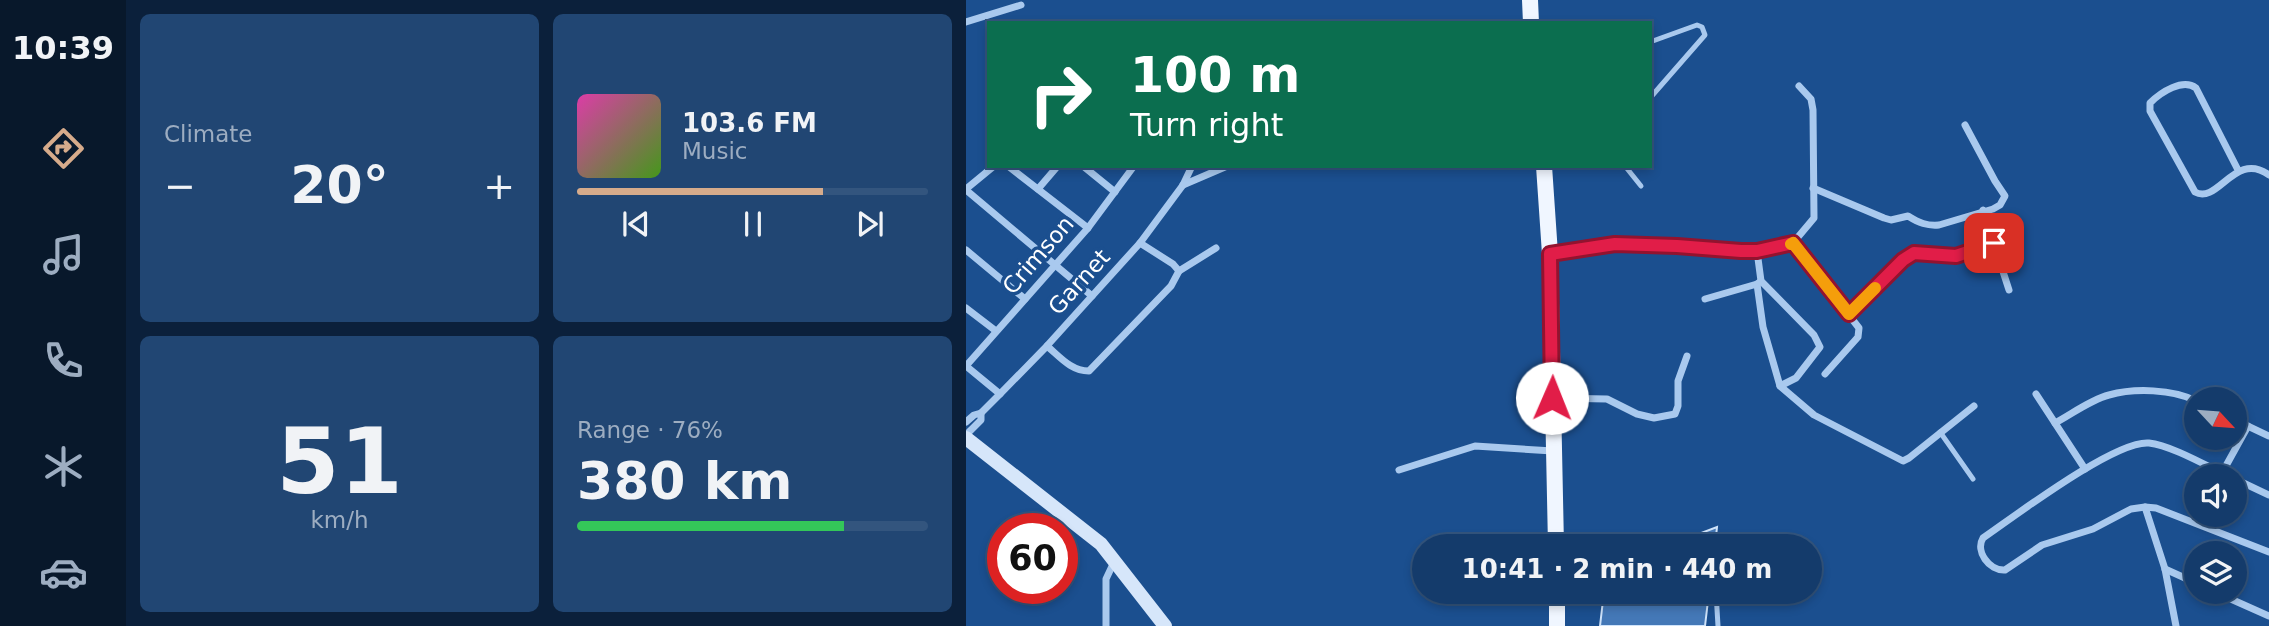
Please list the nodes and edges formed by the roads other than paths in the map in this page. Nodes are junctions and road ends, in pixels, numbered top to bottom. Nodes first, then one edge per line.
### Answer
1 (1530, 0) edge
2 (1021, 5) dead end
3 (992, 14) junction
4 (994, 21) edge
5 (1531, 21) edge
6 (966, 22) edge
7 (1652, 42) edge
8 (1799, 86) dead end
9 (1653, 90) edge
10 (1965, 125) dead end
11 (992, 168) edge
12 (1010, 168) edge
13 (1056, 168) edge
14 (1085, 168) edge
15 (1133, 168) edge
16 (1191, 168) edge
17 (1223, 168) edge
18 (1544, 168) edge
19 (1627, 168) edge
20 (2238, 170) junction
21 (2269, 175) edge
22 (1183, 185) junction
23 (1641, 186) dead end
24 (1813, 188) junction
25 (966, 190) edge
26 (1038, 190) junction
27 (1115, 192) junction
28 (1983, 210) junction
29 (1088, 228) junction
30 (1140, 243) junction
31 (1793, 243) junction
32 (1994, 243) junction
33 (1216, 248) dead end
34 (966, 250) edge
35 (1757, 251) junction
36 (1550, 254) junction
37 (1057, 265) junction
38 (1179, 271) junction
39 (1759, 282) junction
40 (2009, 290) dead end
41 (1092, 296) junction
42 (1025, 299) junction
43 (1705, 299) dead end
44 (966, 307) edge
45 (1849, 314) junction
46 (996, 331) junction
47 (1047, 346) junction
48 (1687, 356) dead end
49 (966, 366) edge
50 (1825, 374) dead end
51 (1780, 386) junction
52 (1000, 394) junction
53 (2036, 394) dead end
54 (2184, 397) edge
55 (1552, 398) junction
56 (1974, 406) dead end
57 (981, 413) junction
58 (966, 422) edge
59 (2055, 423) junction
60 (2248, 426) joint
61 (1940, 432) junction
62 (2269, 436) edge
63 (966, 437) edge
64 (1554, 451) junction
65 (2201, 464) edge
66 (2230, 464) edge
67 (2085, 469) junction
68 (1399, 470) dead end
69 (1973, 479) dead end
70 (2247, 485) edge
71 (2269, 495) edge
72 (2145, 507) junction
73 (1556, 534) edge
74 (2269, 552) edge
75 (1114, 561) junction
76 (2165, 569) junction
77 (2184, 578) edge
78 (1557, 604) edge
79 (1717, 604) edge
80 (2242, 604) edge
81 (2269, 616) edge
82 (1106, 626) edge
83 (1165, 626) edge
84 (1557, 626) edge
85 (1718, 626) edge
86 (2176, 626) edge

1 - 5 main road
2 - 3 street
3 - 4 street
3 - 6 street
7 - 9 lane
8 - 24 street
10 - 28 street
11 - 25 street
12 - 26 street
13 - 26 street
14 - 27 street
15 - 27 street, Crimson
16 - 22 street, Garnet
17 - 22 street
18 - 36 main road
19 - 23 lane
20 - 20 street
20 - 21 street
22 - 30 street, Garnet
24 - 28 street
24 - 31 street
25 - 37 street
26 - 29 street
27 - 29 street, Crimson
28 - 32 street
29 - 37 street, Crimson
30 - 38 street
30 - 41 street, Garnet
31 - 35 street
31 - 45 street
32 - 40 street
32 - 45 street
33 - 38 street
34 - 42 street
35 - 36 street
35 - 39 street
36 - 55 main road
37 - 41 street
37 - 42 street, Crimson
38 - 47 street
39 - 43 street
39 - 51 street
39 - 51 street
41 - 47 street, Garnet
42 - 46 street, Crimson
44 - 46 street
45 - 50 street
46 - 49 street, Crimson
47 - 52 street, Garnet
48 - 55 street
49 - 52 street
51 - 61 street
52 - 57 street, Garnet
53 - 59 street
54 - 59 street
55 - 64 main road
56 - 61 street
57 - 58 street, Garnet
57 - 63 street, Garnet
59 - 67 street
60 - 62 street
60 - 66 street
61 - 69 lane
63 - 75 street
64 - 68 street
64 - 73 main road
65 - 67 street
67 - 72 street
70 - 71 street
72 - 74 street
72 - 76 street
75 - 82 street
75 - 83 street
76 - 77 street
76 - 86 street
78 - 84 main road
79 - 85 lane
80 - 81 street

